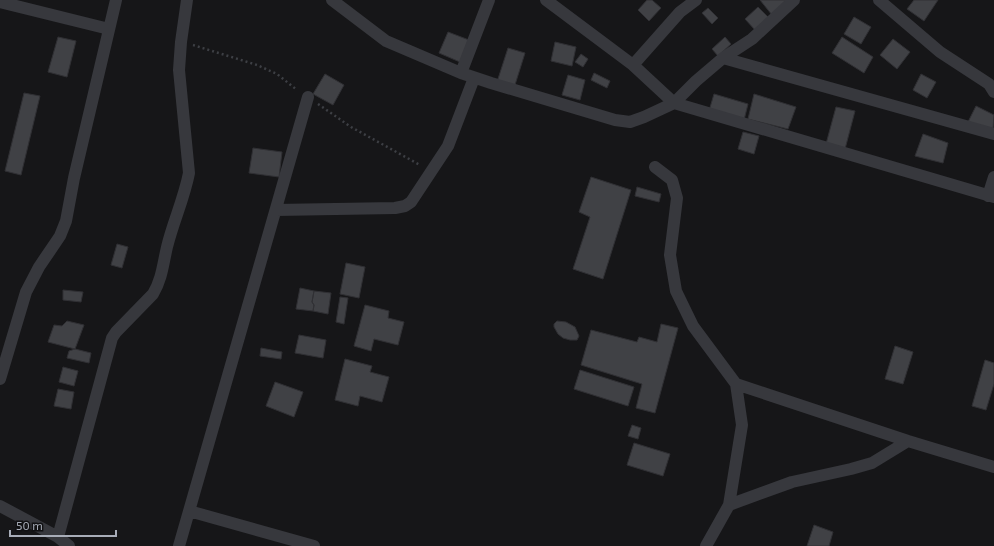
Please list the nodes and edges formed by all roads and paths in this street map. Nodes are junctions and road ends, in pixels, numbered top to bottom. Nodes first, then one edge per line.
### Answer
1 (116, 0) edge
2 (188, 0) edge
3 (332, 0) edge
4 (546, 0) edge
5 (696, 0) edge
6 (794, 0) edge
7 (879, 0) edge
8 (0, 2) edge
9 (485, 2) edge
10 (109, 29) junction
11 (181, 42) junction
12 (723, 58) junction
13 (633, 65) junction
14 (461, 73) junction
15 (474, 78) junction
16 (992, 84) edge
17 (308, 98) junction
18 (674, 103) junction
19 (994, 134) edge
20 (655, 167) dead end
21 (432, 171) junction
22 (994, 177) edge
23 (991, 196) edge
24 (276, 210) junction
25 (0, 379) edge
26 (736, 384) junction
27 (908, 441) junction
28 (994, 467) edge
29 (729, 505) junction
30 (0, 506) edge
31 (189, 511) junction
32 (58, 537) junction
33 (70, 546) edge
34 (179, 546) edge
35 (314, 546) edge
36 (706, 546) edge

1 - 10 street
2 - 11 street
3 - 14 street
4 - 13 street
5 - 13 street
6 - 12 street
7 - 16 street
8 - 10 street
9 - 14 street
10 - 25 street
11 - 17 path
11 - 32 street
12 - 18 street
12 - 19 street
13 - 18 street
14 - 15 street
15 - 18 street
15 - 21 street
17 - 21 path
17 - 24 street
18 - 23 street
20 - 26 street
21 - 24 street
22 - 23 street
24 - 31 street
26 - 27 street
26 - 29 street
27 - 28 street
27 - 29 street
29 - 36 street
30 - 32 street
31 - 34 street
31 - 35 street
32 - 33 street

